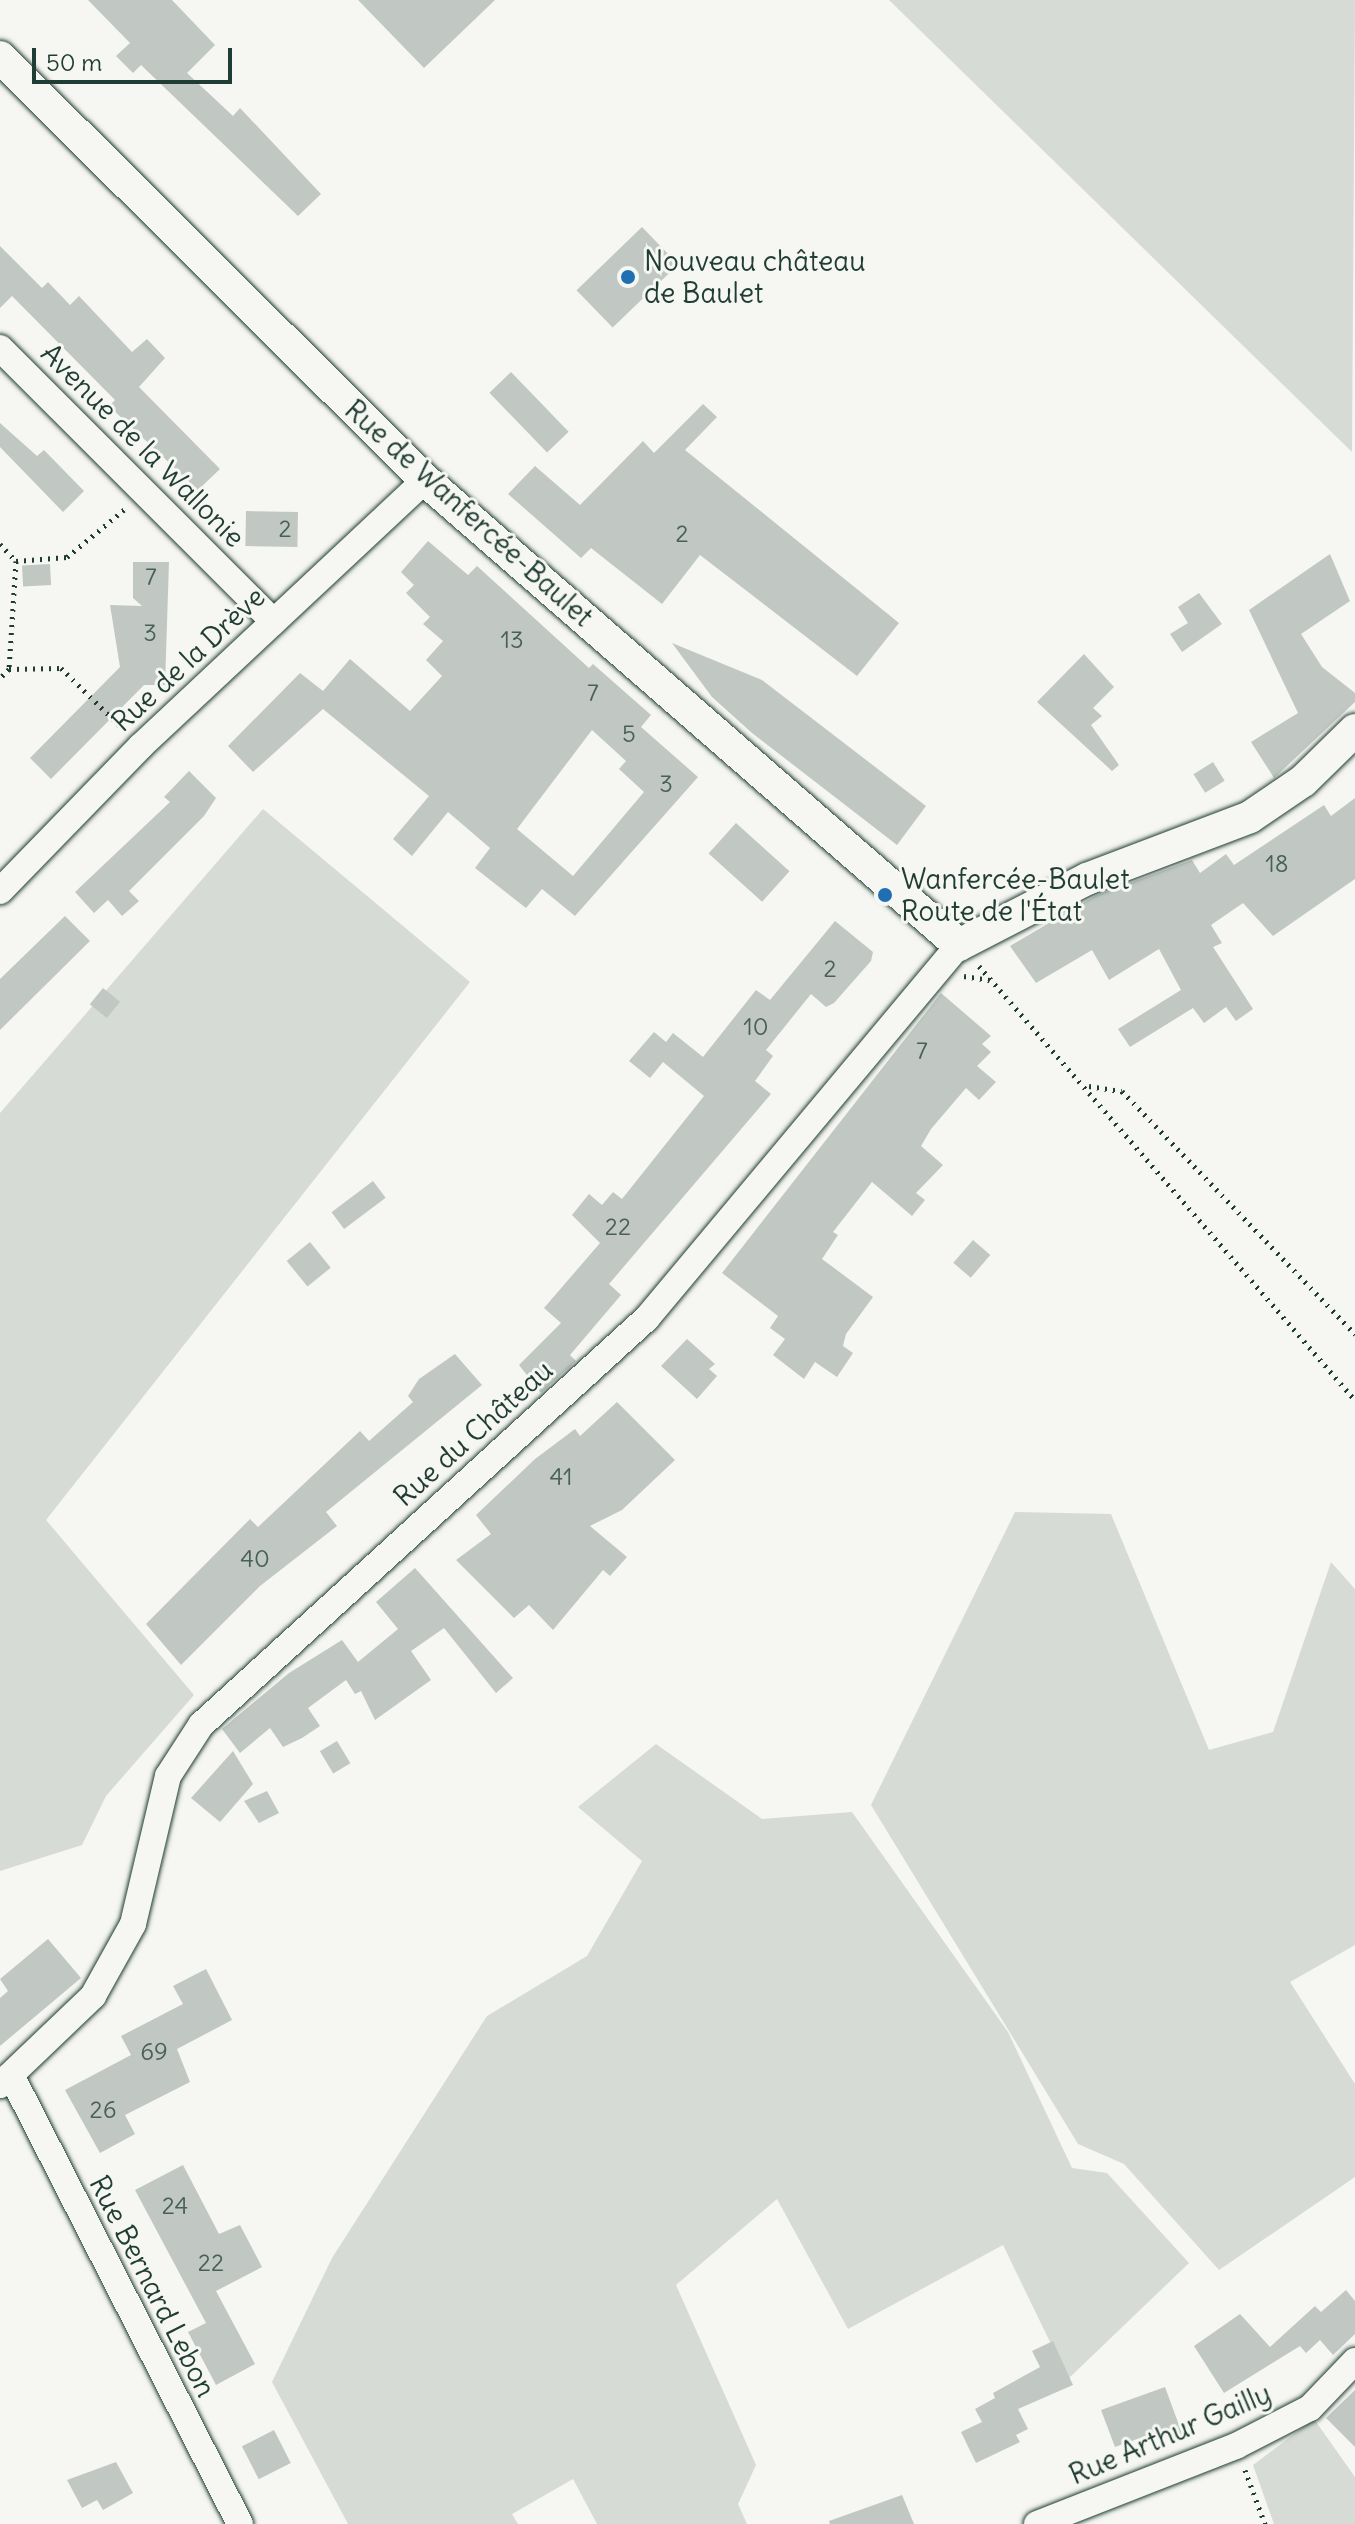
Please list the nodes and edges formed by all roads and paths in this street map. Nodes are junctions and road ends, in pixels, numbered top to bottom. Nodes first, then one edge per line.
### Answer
1 (0, 57) edge
2 (0, 348) edge
3 (425, 480) junction
4 (145, 494) junction
5 (0, 544) edge
6 (16, 561) junction
7 (274, 622) junction
8 (9, 669) junction
9 (0, 678) edge
10 (1355, 730) edge
11 (141, 746) junction
12 (0, 891) edge
13 (959, 945) junction
14 (1088, 1085) junction
15 (1355, 1334) edge
16 (1355, 1400) edge
17 (5, 2080) edge
18 (1355, 2361) edge
19 (1236, 2446) junction
20 (240, 2524) edge
21 (1037, 2524) edge
22 (1265, 2524) edge

1 - 3 main road, Rue de Wanfercée-Baulet
2 - 4 street, Avenue de la Wallonie
3 - 7 street, Rue de la Drève
3 - 13 main road, Rue de Wanfercée-Baulet
4 - 6 path
4 - 7 street, Avenue de la Wallonie
5 - 6 path
6 - 8 path
7 - 11 street, Rue de la Drève
8 - 9 path
8 - 11 path
10 - 13 main road
11 - 12 street, Rue de la Drève
13 - 14 path
13 - 17 street, Rue du Château
14 - 15 path
14 - 16 path
17 - 20 street, Rue Bernard Lebon
18 - 19 street, Rue Arthur Gailly
19 - 21 street, Rue Arthur Gailly
19 - 22 path

